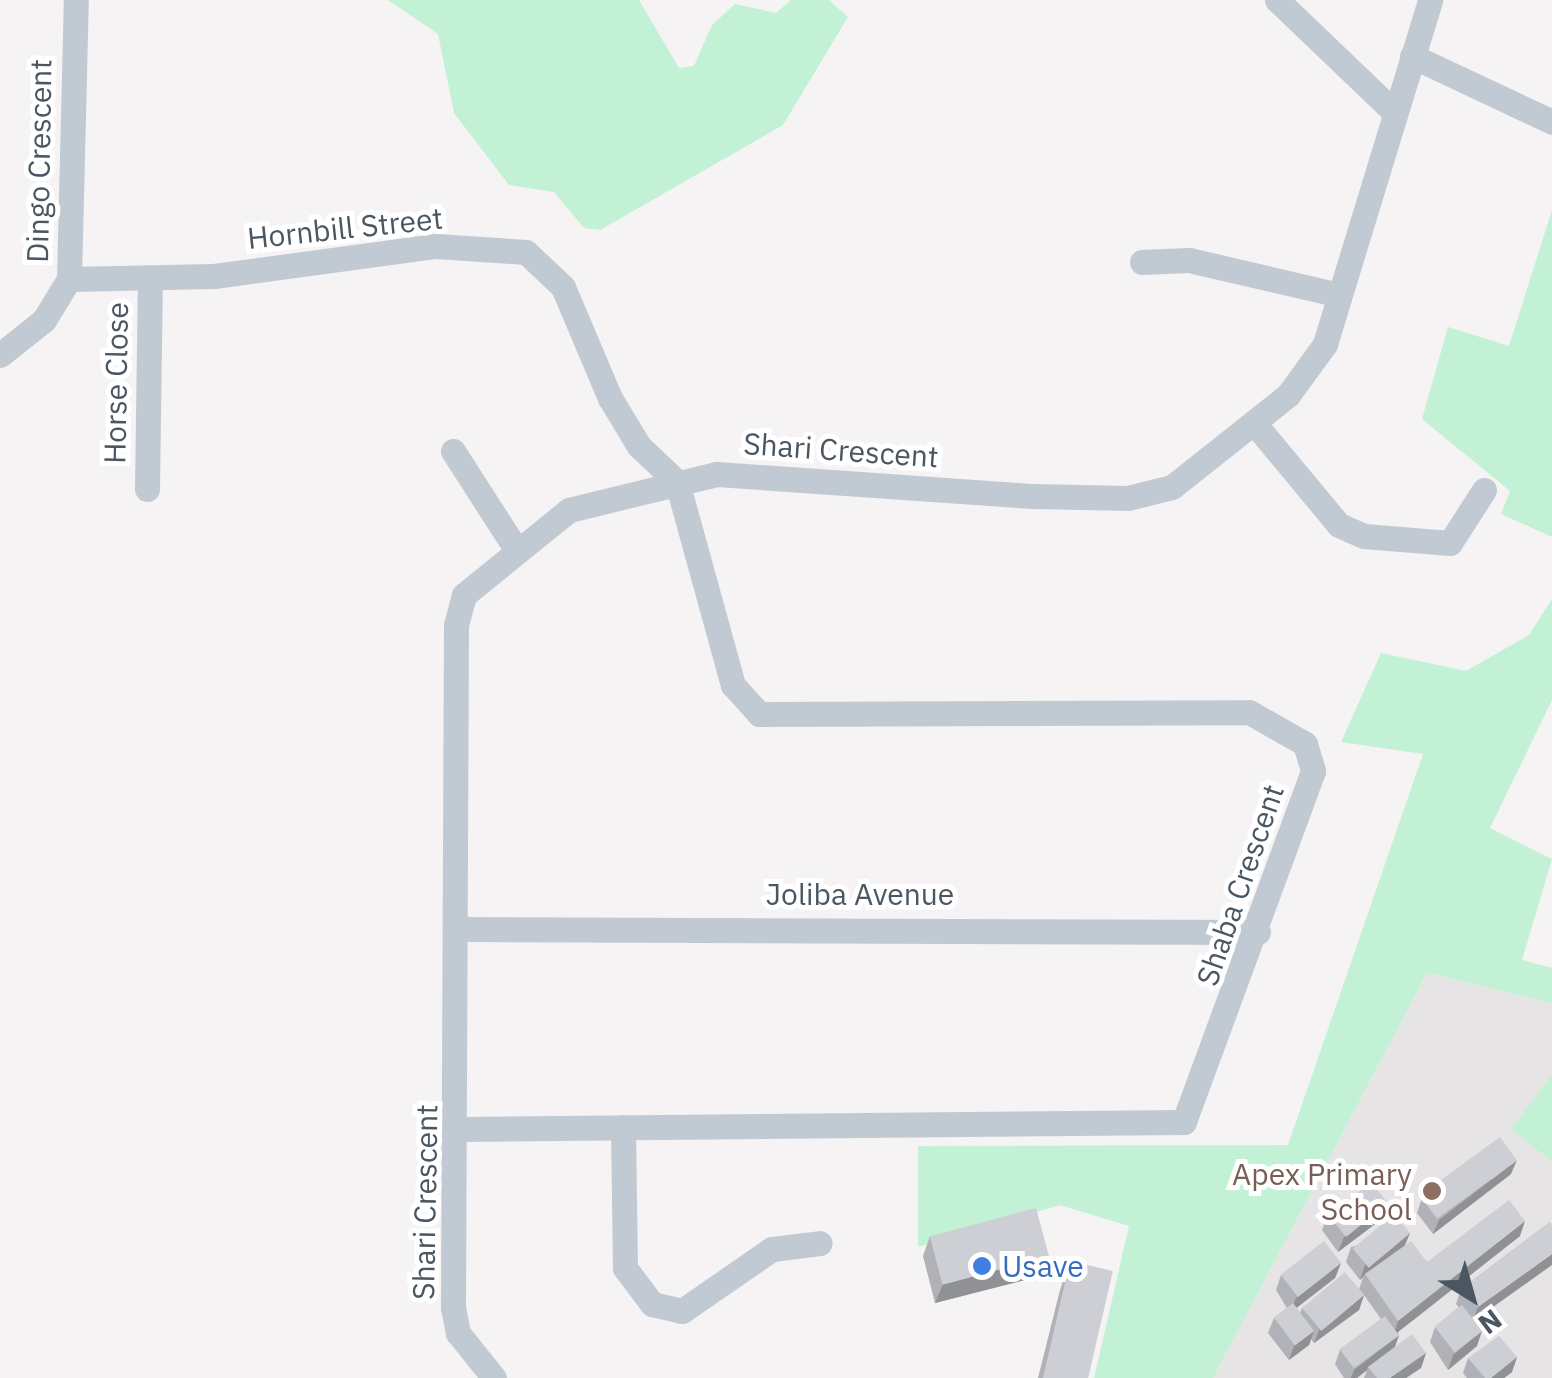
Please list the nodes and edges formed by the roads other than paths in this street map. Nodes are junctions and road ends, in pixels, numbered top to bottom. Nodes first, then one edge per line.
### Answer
1 (76, 0) edge
2 (1277, 0) edge
3 (1430, 0) edge
4 (1412, 56) junction
5 (1394, 111) junction
6 (1552, 122) edge
7 (1142, 262) dead end
8 (150, 278) junction
9 (69, 279) junction
10 (1338, 295) junction
11 (0, 355) edge
12 (1256, 424) junction
13 (454, 451) dead end
14 (677, 482) junction
15 (147, 489) dead end
16 (1484, 490) dead end
17 (514, 546) junction
18 (461, 928) junction
19 (1258, 932) junction
20 (623, 1127) junction
21 (460, 1129) junction
22 (820, 1244) dead end
23 (494, 1378) edge

1 - 9 street, Dingo Crescent
2 - 5 street
3 - 4 street, Shari Crescent
4 - 5 street, Shari Crescent
4 - 6 street
5 - 10 street, Shari Crescent
7 - 10 street
8 - 9 street, Hornbill Street
8 - 14 street, Hornbill Street
8 - 15 street, Horse Close
9 - 11 street, Dingo Crescent
10 - 12 street, Shari Crescent
12 - 14 street, Shari Crescent
12 - 16 street
13 - 17 street
14 - 17 street, Shari Crescent
14 - 19 street, Shaba Crescent
17 - 18 street, Shari Crescent
18 - 19 street, Joliba Avenue
18 - 21 street, Shari Crescent
19 - 20 street, Shaba Crescent
20 - 21 street, Shaba Crescent
20 - 22 street
21 - 23 street, Shari Crescent

